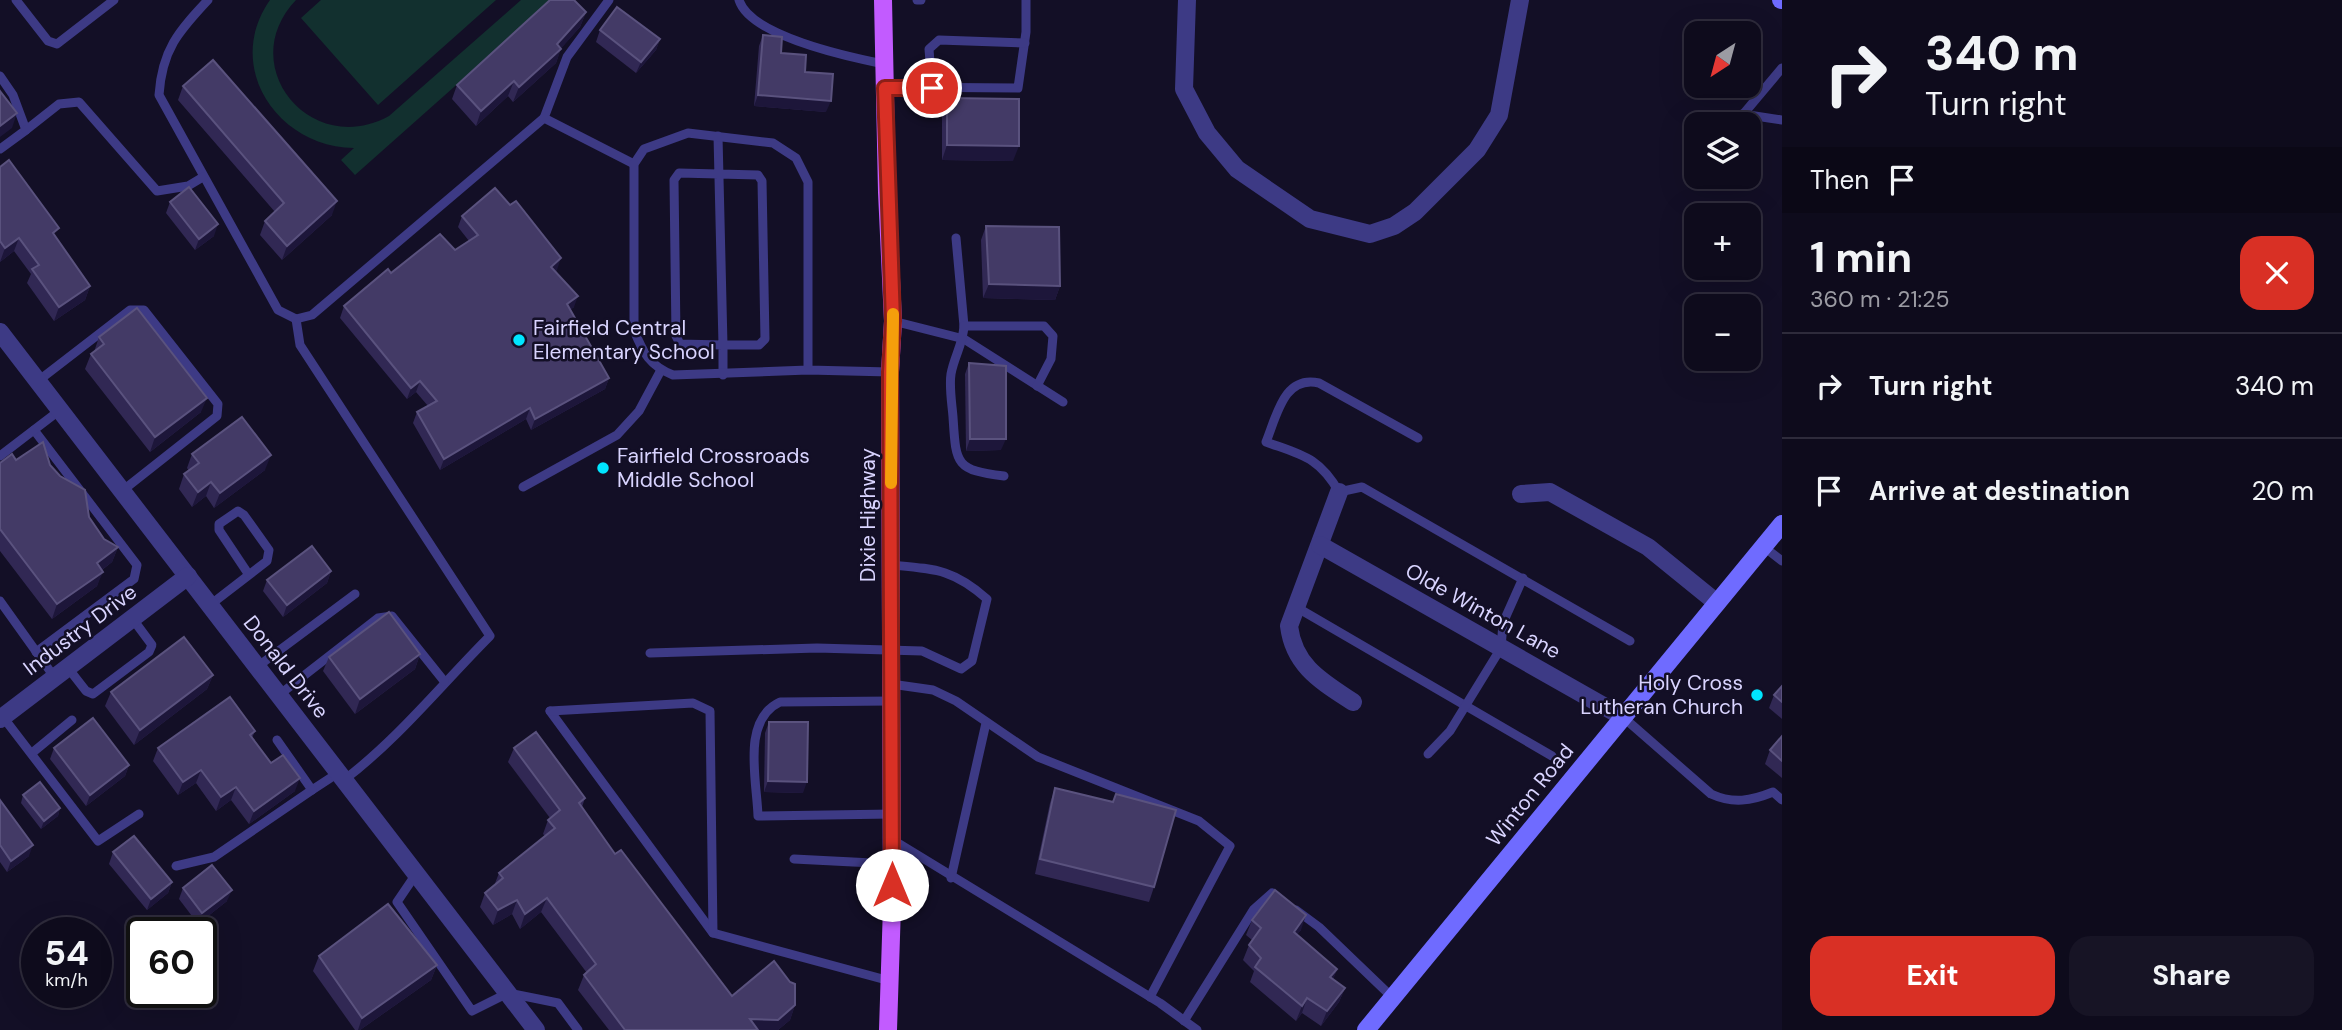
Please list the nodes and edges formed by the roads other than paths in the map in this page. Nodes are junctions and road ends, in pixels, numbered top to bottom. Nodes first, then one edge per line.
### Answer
1 (16, 0) edge
2 (114, 0) edge
3 (193, 0) edge
4 (208, 0) edge
5 (609, 0) edge
6 (739, 0) edge
7 (883, 0) edge
8 (1026, 0) edge
9 (1187, 0) edge
10 (1520, 0) edge
11 (200, 8) junction
12 (1025, 43) junction
13 (884, 64) junction
14 (1782, 68) edge
15 (0, 76) edge
16 (885, 88) junction
17 (932, 88) junction
18 (1744, 112) edge
19 (1761, 117) edge
20 (544, 118) junction
21 (1782, 120) edge
22 (26, 130) junction
23 (719, 136) junction
24 (0, 149) edge
25 (634, 164) junction
26 (720, 174) junction
27 (203, 177) junction
28 (956, 238) dead end
29 (296, 318) junction
30 (893, 321) junction
31 (964, 326) junction
32 (0, 332) edge
33 (964, 339) junction
34 (723, 345) junction
35 (662, 370) junction
36 (808, 370) junction
37 (890, 372) junction
38 (723, 375) junction
39 (38, 381) junction
40 (1037, 386) junction
41 (1063, 402) dead end
42 (60, 410) junction
43 (34, 430) junction
44 (1418, 438) dead end
45 (0, 457) edge
46 (1004, 476) dead end
47 (523, 487) dead end
48 (122, 491) junction
49 (1339, 492) junction
50 (1521, 494) dead end
51 (1782, 524) edge
52 (1320, 545) junction
53 (1763, 547) junction
54 (1782, 561) edge
55 (891, 565) junction
56 (249, 575) junction
57 (188, 576) junction
58 (1524, 578) junction
59 (355, 594) dead end
60 (0, 601) edge
61 (1717, 603) junction
62 (210, 605) junction
63 (1297, 607) junction
64 (132, 618) junction
65 (1630, 641) dead end
66 (1501, 648) junction
67 (891, 649) junction
68 (36, 652) junction
69 (650, 653) dead end
70 (257, 667) junction
71 (61, 673) junction
72 (444, 681) junction
73 (892, 693) junction
74 (279, 695) junction
75 (1353, 702) dead end
76 (1466, 706) junction
77 (1623, 717) junction
78 (1, 718) edge
79 (72, 720) dead end
80 (986, 723) junction
81 (277, 740) dead end
82 (32, 753) junction
83 (1427, 754) dead end
84 (1552, 756) dead end
85 (341, 776) junction
86 (313, 790) junction
87 (1782, 800) edge
88 (139, 814) dead end
89 (892, 814) junction
90 (892, 839) junction
91 (794, 859) dead end
92 (892, 864) junction
93 (176, 866) dead end
94 (416, 874) junction
95 (951, 877) junction
96 (713, 933) junction
97 (890, 981) junction
98 (508, 993) junction
99 (1150, 997) junction
100 (1393, 998) junction
101 (1184, 1021) junction
102 (536, 1030) edge
103 (578, 1030) edge
104 (888, 1030) edge
105 (1197, 1030) edge
106 (1366, 1030) edge

1 - 2 lane
3 - 11 lane
4 - 11 lane
5 - 20 lane
6 - 13 lane
7 - 13 main road, Dixie Highway
8 - 12 lane
9 - 10 street
11 - 27 lane
12 - 17 lane
12 - 17 lane
13 - 16 main road, Dixie Highway
14 - 18 lane
15 - 22 lane
16 - 17 lane
16 - 30 main road, Dixie Highway
19 - 21 lane
20 - 25 lane
20 - 29 lane
22 - 24 lane
22 - 27 lane
23 - 25 lane
23 - 26 lane
23 - 36 lane
25 - 35 lane
26 - 34 lane
26 - 34 lane
26 - 34 lane
27 - 29 lane
28 - 31 lane
29 - 72 lane
30 - 33 lane
30 - 37 main road, Dixie Highway
31 - 33 lane
31 - 40 lane
32 - 39 street, Donald Drive
33 - 40 lane
33 - 46 lane
34 - 38 lane
35 - 38 lane
35 - 47 lane
36 - 37 lane
36 - 38 lane
37 - 55 main road, Dixie Highway
39 - 42 street, Donald Drive
39 - 48 lane
40 - 41 lane
42 - 43 lane
42 - 48 street, Donald Drive
43 - 45 lane
43 - 68 lane
44 - 49 lane
48 - 57 street, Donald Drive
49 - 52 street
49 - 58 lane
50 - 61 street
51 - 53 street, Winton Road
52 - 63 street
52 - 66 street, Olde Winton Lane
53 - 54 lane
53 - 61 street, Winton Road
55 - 67 main road, Dixie Highway
55 - 67 lane
56 - 56 lane
56 - 62 lane
57 - 62 street, Donald Drive
57 - 64 street, Industry Drive
58 - 65 lane
58 - 66 lane
59 - 70 lane
60 - 68 lane
61 - 77 street, Winton Road
62 - 70 street, Donald Drive
63 - 75 street
63 - 76 lane
64 - 71 street, Industry Drive
64 - 71 lane
66 - 76 lane
66 - 77 street, Olde Winton Lane
67 - 69 lane
67 - 73 main road, Dixie Highway
68 - 71 lane
70 - 74 street, Donald Drive
71 - 78 street, Industry Drive
72 - 74 lane
72 - 85 lane
73 - 80 lane
73 - 89 main road, Dixie Highway
73 - 89 lane
74 - 85 street, Donald Drive
76 - 83 lane
76 - 84 lane
77 - 87 lane
77 - 100 street, Winton Road
78 - 82 lane
79 - 82 lane
80 - 95 lane
80 - 99 lane
81 - 86 lane
82 - 88 lane
85 - 86 lane
85 - 94 street, Donald Drive
86 - 93 lane
89 - 90 main road, Dixie Highway
90 - 92 main road, Dixie Highway
90 - 95 lane
91 - 92 lane
92 - 97 main road, Dixie Highway
94 - 98 street, Donald Drive
94 - 98 lane
95 - 99 lane
96 - 96 lane
96 - 97 lane
97 - 104 main road, Dixie Highway
98 - 102 street, Donald Drive
98 - 103 lane
99 - 101 lane
100 - 101 lane
100 - 106 street, Winton Road
101 - 105 lane

